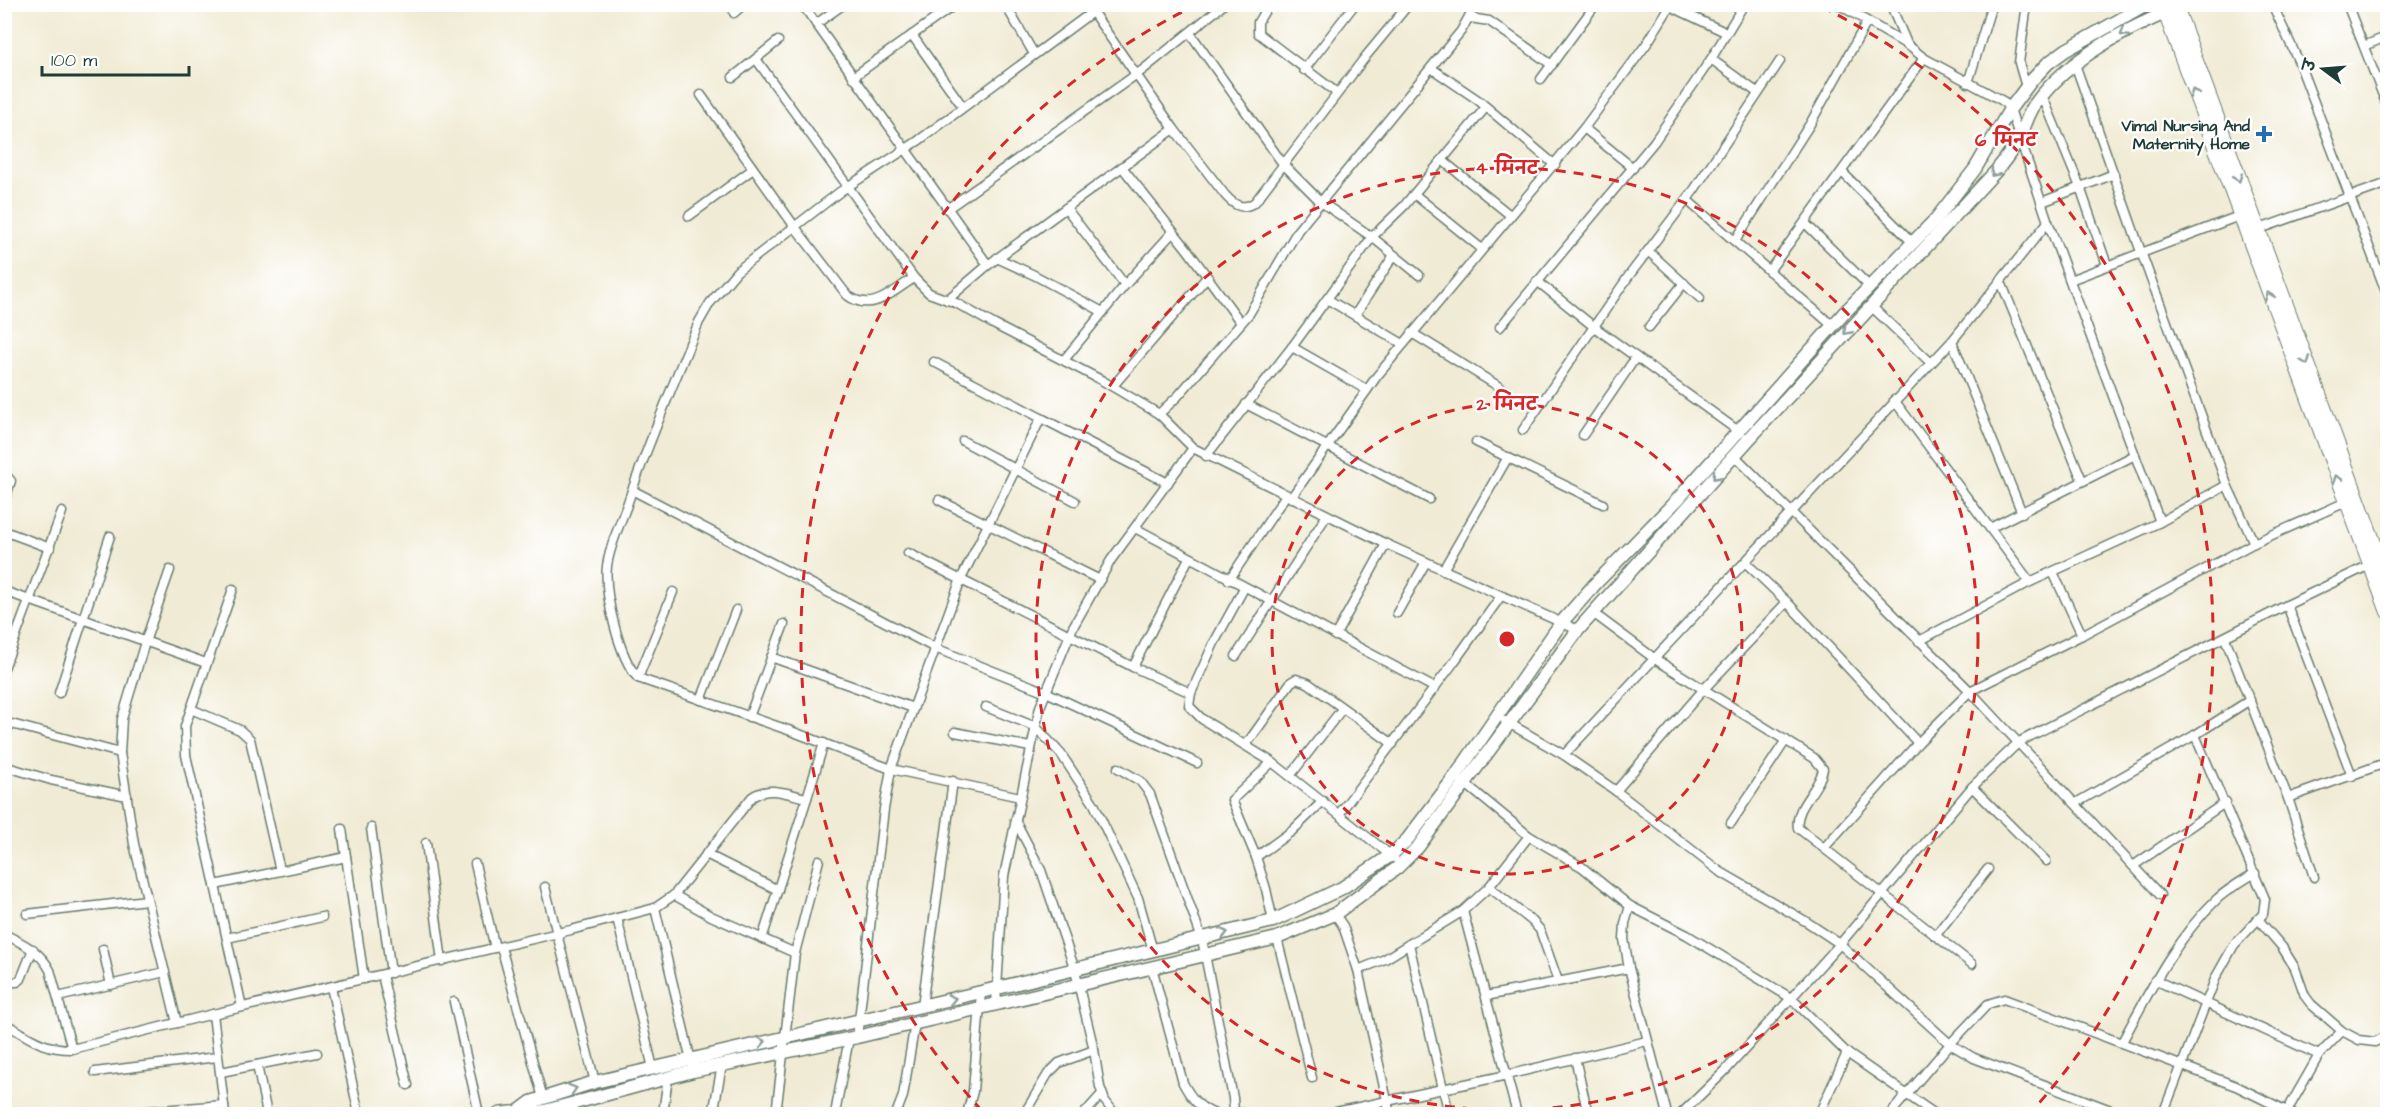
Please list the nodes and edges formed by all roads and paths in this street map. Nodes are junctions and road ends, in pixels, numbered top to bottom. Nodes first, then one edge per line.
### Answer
1 (744, 4) edge
2 (802, 4) edge
3 (844, 4) edge
4 (956, 4) edge
5 (1005, 4) edge
6 (1103, 4) edge
7 (1269, 4) edge
8 (1354, 4) edge
9 (1408, 4) edge
10 (1465, 4) edge
11 (1596, 4) edge
12 (1838, 4) edge
13 (1890, 4) edge
14 (1992, 4) edge
15 (2027, 4) edge
16 (2148, 4) edge
17 (2272, 4) edge
18 (2347, 4) edge
19 (1668, 5) edge
20 (1222, 6) dead end
21 (1743, 6) dead end
22 (1090, 8) edge
23 (2169, 8) edge
24 (734, 13) dead end
25 (1470, 18) junction
26 (1867, 22) junction
27 (816, 24) junction
28 (1190, 33) junction
29 (1727, 33) junction
30 (912, 35) junction
31 (2388, 36) edge
32 (778, 41) dead end
33 (1909, 46) junction
34 (2364, 46) junction
35 (1034, 54) junction
36 (1711, 58) junction
37 (1924, 58) junction
38 (756, 59) junction
39 (1780, 61) dead end
40 (2075, 64) junction
41 (1552, 65) junction
42 (1431, 68) junction
43 (1304, 70) junction
44 (1137, 74) junction
45 (853, 76) junction
46 (733, 77) dead end
47 (1541, 80) dead end
48 (1968, 83) junction
49 (2026, 87) junction
50 (1337, 93) junction
51 (1758, 93) junction
52 (701, 95) dead end
53 (2042, 95) junction
54 (963, 107) junction
55 (1486, 107) junction
56 (2388, 108) edge
57 (2010, 109) junction
58 (1584, 128) junction
59 (1174, 129) junction
60 (2020, 136) junction
61 (904, 149) junction
62 (1442, 160) junction
63 (1283, 164) junction
64 (1555, 165) junction
65 (1122, 167) junction
66 (1633, 168) junction
67 (753, 169) junction
68 (1842, 172) junction
69 (2114, 174) junction
70 (2388, 183) edge
71 (848, 187) junction
72 (2080, 187) junction
73 (1414, 194) junction
74 (2351, 196) junction
75 (1687, 200) junction
76 (1321, 202) junction
77 (2042, 202) junction
78 (1066, 208) junction
79 (947, 209) junction
80 (1510, 215) junction
81 (689, 216) dead end
82 (2239, 216) junction
83 (2048, 222) junction
84 (1805, 223) junction
85 (795, 227) junction
86 (1173, 232) junction
87 (2251, 232) junction
88 (1372, 237) junction
89 (1735, 241) junction
90 (1913, 243) junction
91 (1482, 249) junction
92 (1648, 251) junction
93 (2141, 252) junction
94 (1394, 255) junction
95 (997, 258) junction
96 (988, 265) junction
97 (2107, 265) junction
98 (1769, 271) junction
99 (1419, 275) dead end
100 (1208, 277) junction
101 (914, 278) junction
102 (2070, 280) junction
103 (1537, 281) junction
104 (2001, 282) junction
105 (1684, 284) junction
106 (1125, 285) junction
107 (1870, 287) junction
108 (2388, 297) edge
109 (1700, 298) dead end
110 (1327, 299) junction
111 (947, 300) junction
112 (1871, 306) junction
113 (1103, 312) junction
114 (1355, 315) junction
115 (1241, 323) junction
116 (1593, 326) junction
117 (1833, 326) junction
118 (1500, 327) dead end
119 (1649, 327) dead end
120 (1412, 333) junction
121 (1952, 340) junction
122 (1403, 344) junction
123 (1292, 347) junction
124 (1636, 357) junction
125 (1064, 360) junction
126 (934, 362) dead end
127 (1930, 362) junction
128 (1113, 386) junction
129 (1367, 390) junction
130 (1506, 391) dead end
131 (1894, 400) junction
132 (1246, 404) junction
133 (1159, 414) junction
134 (1041, 418) junction
135 (1523, 430) dead end
136 (1737, 430) junction
137 (1583, 435) dead end
138 (1749, 439) junction
139 (963, 441) dead end
140 (1476, 442) dead end
141 (1328, 446) junction
142 (1193, 448) junction
143 (1734, 455) junction
144 (2135, 455) junction
145 (1206, 456) junction
146 (1508, 457) junction
147 (1016, 469) junction
148 (4, 473) edge
149 (2082, 480) junction
150 (1168, 483) junction
151 (2227, 485) junction
152 (632, 490) junction
153 (1289, 496) junction
154 (1429, 499) dead end
155 (939, 500) dead end
156 (1075, 501) dead end
157 (4, 502) edge
158 (2346, 502) junction
159 (1603, 504) dead end
160 (1791, 510) junction
161 (62, 512) dead end
162 (2022, 513) junction
163 (1327, 515) junction
164 (2160, 522) junction
165 (989, 524) junction
166 (1134, 528) junction
167 (1990, 528) junction
168 (4, 531) edge
169 (110, 536) dead end
170 (2254, 543) junction
171 (1386, 544) junction
172 (50, 548) junction
173 (908, 553) dead end
174 (1189, 558) junction
175 (2379, 560) edge
176 (1426, 562) junction
177 (1746, 563) junction
178 (170, 570) dead end
179 (1443, 570) junction
180 (2052, 572) junction
181 (961, 579) junction
182 (1100, 580) junction
183 (1229, 580) junction
184 (2388, 581) edge
185 (2030, 582) junction
186 (1244, 588) junction
187 (233, 589) dead end
188 (4, 591) edge
189 (673, 592) dead end
190 (1501, 596) junction
191 (31, 601) junction
192 (1271, 602) junction
193 (1787, 602) junction
194 (2287, 605) junction
195 (736, 610) dead end
196 (2388, 612) edge
197 (1397, 613) dead end
198 (1593, 613) junction
199 (83, 619) junction
200 (1561, 623) junction
201 (784, 624) dead end
202 (1578, 630) junction
203 (1070, 633) junction
204 (2082, 635) junction
205 (1335, 636) junction
206 (2225, 638) junction
207 (1919, 641) junction
208 (145, 642) junction
209 (935, 648) junction
210 (1236, 656) dead end
211 (771, 657) junction
212 (1655, 659) junction
213 (206, 663) junction
214 (1133, 667) junction
215 (4, 668) edge
216 (638, 678) junction
217 (1435, 688) junction
218 (1703, 690) junction
219 (1970, 691) junction
220 (1046, 692) junction
221 (59, 693) dead end
222 (1191, 693) junction
223 (701, 700) junction
224 (2250, 700) junction
225 (986, 707) dead end
226 (913, 708) junction
227 (191, 709) junction
228 (1342, 709) junction
229 (749, 717) junction
230 (1496, 717) junction
231 (4, 722) edge
232 (1509, 724) junction
233 (1036, 727) junction
234 (955, 732) dead end
235 (2195, 735) junction
236 (1786, 740) junction
237 (2019, 742) junction
238 (824, 743) junction
239 (1918, 743) junction
240 (1393, 744) junction
241 (1246, 746) junction
242 (1030, 747) junction
243 (120, 753) junction
244 (1564, 755) junction
245 (1272, 762) junction
246 (2388, 762) edge
247 (1197, 763) dead end
248 (4, 766) edge
249 (1118, 768) dead end
250 (891, 769) junction
251 (1290, 776) junction
252 (2352, 776) junction
253 (1460, 780) junction
254 (952, 781) junction
255 (1972, 787) junction
256 (1616, 791) junction
257 (127, 796) junction
258 (807, 798) junction
259 (1020, 798) junction
260 (2288, 798) junction
261 (1323, 801) junction
262 (2076, 802) junction
263 (2226, 802) junction
264 (1339, 814) junction
265 (1016, 820) junction
266 (1731, 823) dead end
267 (371, 828) dead end
268 (342, 829) dead end
269 (1529, 836) junction
270 (426, 843) dead end
271 (1824, 848) junction
272 (706, 854) junction
273 (1391, 855) junction
274 (346, 857) junction
275 (1256, 857) junction
276 (819, 860) dead end
277 (2046, 861) dead end
278 (476, 864) dead end
279 (1402, 864) junction
280 (2133, 866) junction
281 (1988, 869) dead end
282 (280, 871) junction
283 (2255, 873) junction
284 (2313, 877) dead end
285 (215, 885) junction
286 (1489, 886) junction
287 (544, 887) dead end
288 (778, 890) junction
289 (1882, 893) junction
290 (674, 895) junction
291 (2160, 895) dead end
292 (147, 900) junction
293 (1630, 906) junction
294 (655, 908) junction
295 (1463, 911) junction
296 (27, 914) dead end
297 (1335, 914) junction
298 (322, 917) dead end
299 (617, 918) junction
300 (2258, 919) junction
301 (1273, 921) junction
302 (4, 934) edge
303 (556, 934) junction
304 (1935, 936) junction
305 (227, 938) junction
306 (1277, 938) junction
307 (762, 939) junction
308 (1202, 939) junction
309 (1409, 944) junction
310 (1840, 944) junction
311 (498, 948) junction
312 (33, 949) junction
313 (103, 949) dead end
314 (1153, 951) junction
315 (795, 953) junction
316 (1205, 954) junction
317 (442, 961) junction
318 (1972, 964) dead end
319 (1152, 967) junction
320 (1629, 968) junction
321 (1358, 969) junction
322 (1075, 970) junction
323 (165, 972) junction
324 (387, 974) junction
325 (364, 979) junction
326 (2155, 980) junction
327 (1558, 981) junction
328 (4, 982) edge
329 (1078, 984) junction
330 (111, 985) junction
331 (331, 987) junction
332 (996, 989) junction
333 (981, 992) junction
334 (1486, 996) junction
335 (58, 997) junction
336 (1791, 998) junction
337 (454, 1002) dead end
338 (2206, 1002) junction
339 (996, 1004) junction
340 (922, 1006) junction
341 (242, 1007) junction
342 (981, 1007) junction
343 (213, 1014) junction
344 (857, 1022) junction
345 (4, 1023) edge
346 (177, 1023) junction
347 (915, 1023) junction
348 (2342, 1031) junction
349 (2388, 1035) edge
350 (786, 1037) junction
351 (853, 1037) junction
352 (1647, 1041) junction
353 (2122, 1042) junction
354 (1950, 1044) junction
355 (72, 1049) junction
356 (1095, 1050) junction
357 (316, 1053) dead end
358 (785, 1053) junction
359 (1847, 1053) junction
360 (2319, 1055) junction
361 (218, 1057) junction
362 (690, 1058) junction
363 (1575, 1058) junction
364 (257, 1065) junction
365 (722, 1065) junction
366 (2181, 1065) junction
367 (653, 1068) junction
368 (693, 1071) junction
369 (95, 1072) dead end
370 (221, 1072) junction
371 (1507, 1075) junction
372 (668, 1077) junction
373 (1312, 1078) dead end
374 (595, 1082) junction
375 (408, 1085) dead end
376 (1444, 1089) junction
377 (1102, 1094) junction
378 (1906, 1094) junction
379 (543, 1098) junction
380 (1387, 1102) junction
381 (224, 1110) edge
382 (510, 1113) edge
383 (1234, 1113) edge
384 (2290, 1113) edge
385 (110, 1114) edge
386 (267, 1114) edge
387 (359, 1114) edge
388 (479, 1114) edge
389 (663, 1114) edge
390 (713, 1114) edge
391 (776, 1114) edge
392 (834, 1114) edge
393 (896, 1114) edge
394 (968, 1114) edge
395 (1024, 1114) edge
396 (1084, 1114) edge
397 (1116, 1114) edge
398 (1210, 1114) edge
399 (1249, 1114) edge
400 (1327, 1114) edge
401 (1390, 1114) edge
402 (1449, 1114) edge
403 (1516, 1114) edge
404 (1588, 1114) edge
405 (1667, 1114) edge
406 (1681, 1114) edge
407 (1819, 1114) edge
408 (1890, 1114) edge
409 (1935, 1114) edge
410 (2121, 1114) edge
411 (2163, 1114) edge

1 - 24 street
2 - 27 street
3 - 27 street
4 - 30 street
5 - 35 street
6 - 22 street
7 - 43 street
8 - 43 street
9 - 50 street
10 - 25 street
11 - 41 street
12 - 26 street
13 - 33 street
14 - 48 street
15 - 49 street
16 - 49 street
17 - 74 street
18 - 34 street
19 - 29 street
19 - 58 street
20 - 28 street
21 - 29 street
22 - 35 street
22 - 44 street
23 -> 40 street
82 -> 23 main road
23 -> 87 main road
25 - 41 street
25 - 42 street
26 - 33 street
26 - 89 street
27 - 45 street
28 - 44 street
28 - 63 street
29 - 36 street
30 - 45 street
30 - 54 street
31 - 34 street
32 - 38 street
33 - 37 street
34 - 56 street
35 - 54 street
36 - 51 street
36 - 66 street
37 - 48 street
37 - 68 street
38 - 46 street
38 - 71 street
39 - 51 street
40 - 53 street
40 - 69 street
41 - 47 street
42 - 55 street
42 - 76 street
43 - 50 street
44 - 59 street
44 - 79 street
45 - 61 street
48 - 57 street
49 - 57 street
50 - 63 street
51 - 75 street
52 - 67 street
53 - 60 street
53 - 72 street
54 - 61 street
55 - 62 street
55 - 64 street
57 - 60 street
57 - 90 street
58 - 64 street
58 - 66 street
59 - 63 street
59 - 65 street
60 - 77 street
60 -> 112 street
61 - 71 street
61 - 79 street
62 - 73 street
62 - 80 street
63 - 76 street
64 - 80 street
65 - 78 street
65 - 86 street
66 - 103 street
67 - 81 street
67 - 85 street
68 - 84 street
68 - 90 street
69 - 72 street
69 - 93 street
70 - 74 street
71 - 85 street
71 - 101 street
72 - 77 street
72 - 97 street
73 - 88 street
73 - 91 street
74 - 87 street
74 - 108 street
75 - 89 street
75 - 92 street
76 - 88 street
76 - 115 street
77 - 83 street
78 - 95 street
78 - 106 street
79 - 96 street
80 - 91 street
82 - 87 main road
82 - 93 street
83 - 102 street
83 - 104 street
84 - 98 street
84 - 107 street
85 - 101 street
85 - 152 street
86 - 100 street
86 - 106 street
158 -> 87 main road
87 -> 175 main road
88 - 94 street
88 - 110 street
89 - 98 street
90 - 107 street
91 - 120 street
92 - 105 street
92 - 116 street
93 - 97 street
93 - 151 street
94 - 99 street
94 - 114 street
95 - 96 street
95 - 113 street
96 - 111 street
97 - 102 street
98 - 117 street
100 - 115 street
100 - 128 street
101 - 111 street
102 - 144 street
103 - 116 street
103 - 118 street
104 - 121 street
104 - 149 street
105 - 109 street
105 - 119 street
106 - 113 street
107 - 117 street
110 - 114 street
110 - 123 street
111 - 125 street
112 - 127 street
112 -> 138 street
113 - 125 street
114 - 122 street
115 - 133 street
116 - 124 street
116 - 135 street
117 - 136 street
120 - 122 street
120 - 130 street
121 - 127 street
121 - 162 street
122 - 129 street
123 - 129 street
123 - 132 street
124 - 136 street
124 - 137 street
125 - 128 street
126 - 134 street
127 - 131 street
128 - 133 street
129 - 141 street
131 - 160 street
131 - 167 street
132 - 141 street
132 - 145 street
133 - 142 street
134 - 147 street
134 - 150 street
136 - 138 street
136 - 200 street
138 - 143 street
139 - 147 street
140 - 146 street
141 - 153 street
141 - 154 street
142 - 145 street
142 - 150 street
143 - 160 street
143 -> 198 street
144 - 149 street
144 - 164 street
145 - 153 street
146 - 159 street
146 - 179 street
147 - 156 street
147 - 165 street
148 - 157 street
149 - 162 street
150 - 166 street
151 - 164 street
151 - 170 street
152 - 209 street
152 - 216 street
153 - 163 street
153 - 183 street
155 - 165 street
158 - 170 street
158 - 175 main road
160 - 177 street
160 - 207 street
161 - 172 street
162 - 167 street
163 - 171 street
163 - 192 street
164 - 180 street
165 - 181 street
165 - 182 street
166 - 174 street
166 - 182 street
167 - 185 street
168 - 172 street
169 - 199 street
170 - 204 street
171 - 176 street
171 - 205 street
172 - 191 street
173 - 181 street
174 - 183 street
174 - 214 street
175 - 184 main road
175 - 194 street
175 - 196 main road
176 - 179 street
176 - 197 street
177 - 193 street
177 - 212 street
178 - 208 street
179 - 190 street
180 - 185 street
180 - 204 street
181 - 203 street
181 - 209 street
182 - 203 street
183 - 186 street
185 - 207 street
186 - 192 street
186 - 222 street
187 - 213 street
188 - 191 street
189 - 216 street
190 - 200 street
190 - 217 street
191 - 199 street
191 - 215 street
192 - 205 street
192 - 210 street
193 - 218 street
193 - 239 street
194 - 206 street
194 - 252 street
195 - 223 street
198 - 202 street
198 - 212 street
199 - 208 street
199 - 221 street
200 - 202 street
200 - 230 street
201 - 211 street
202 - 232 street
203 - 214 street
203 - 220 street
204 - 219 street
205 - 217 street
206 - 224 street
206 - 237 street
207 - 219 street
208 - 213 street
208 - 243 street
209 - 220 street
209 - 226 street
211 - 226 street
211 - 229 street
212 - 218 street
212 - 244 street
213 - 227 street
214 - 222 street
216 - 223 street
217 - 240 street
218 - 236 street
218 - 256 street
219 - 237 street
219 - 239 street
220 - 233 street
220 - 247 street
222 - 241 street
223 - 229 street
224 - 235 street
224 - 260 street
225 - 233 street
226 - 250 street
227 - 282 street
227 - 285 street
228 - 240 street
228 - 241 street
228 - 251 street
229 - 238 street
230 - 232 street
230 - 253 street
231 - 243 street
232 - 244 street
232 - 253 street
233 - 242 street
233 - 314 street
234 - 242 street
235 - 262 street
235 - 263 street
236 - 266 street
236 - 271 street
237 - 255 street
237 - 262 street
238 - 250 street
238 - 258 street
239 - 271 street
240 - 264 street
241 - 245 street
242 - 259 street
243 - 257 street
244 - 256 street
245 - 251 street
245 - 275 street
246 - 252 street
248 - 257 street
249 - 308 street
250 - 254 street
250 - 344 street
251 - 261 street
252 - 260 street
253 - 269 street
253 - 273 street
253 - 279 street
254 - 259 street
254 - 340 street
255 - 277 street
255 - 289 street
256 - 310 street
257 - 292 street
258 - 272 street
258 - 288 street
259 - 265 street
260 - 284 street
261 - 264 street
261 - 275 street
262 - 280 street
263 - 280 street
263 - 283 street
264 - 273 street
265 - 322 street
265 - 332 street
267 - 324 street
268 - 274 street
269 - 286 street
269 - 293 street
270 - 317 street
271 - 289 street
272 - 288 street
272 - 290 street
273 - 279 street
273 - 301 street
274 - 282 street
274 - 325 street
275 - 301 street
276 - 315 street
278 - 311 street
279 - 297 street
280 - 291 street
281 - 304 street
282 - 285 street
283 - 300 street
283 - 326 street
285 - 305 street
286 - 295 street
286 - 327 street
287 - 303 street
288 - 307 street
289 - 304 street
289 - 310 street
290 - 294 street
290 - 307 street
292 - 296 street
292 - 323 street
293 - 320 street
293 - 336 street
294 - 299 street
294 - 362 street
295 - 309 street
295 - 334 street
297 - 306 street
297 - 321 street
298 - 305 street
299 - 303 street
299 - 367 street
300 - 338 street
300 - 348 street
308 -> 301 street
302 - 312 street
303 - 311 street
303 - 374 street
304 - 318 street
305 - 341 street
306 - 316 street
306 - 373 street
307 - 315 street
308 - 314 street
308 - 316 street
309 - 321 street
309 - 376 street
310 - 336 street
310 - 354 street
311 - 317 street
311 - 379 street
312 - 328 street
312 - 335 street
313 - 330 street
314 - 322 street
315 - 350 street
316 - 319 street
316 - 383 street
317 - 324 street
319 - 329 street
319 - 398 street
320 - 327 street
320 - 352 street
321 - 380 street
322 - 329 street
322 - 332 street
323 - 330 street
323 - 346 street
324 - 325 street
324 - 375 street
325 - 331 street
326 - 338 street
326 - 353 street
327 - 334 street
329 - 339 street
329 - 356 street
330 - 335 street
331 - 341 street
331 - 387 street
332 - 333 street
332 - 339 street
340 -> 333 street
333 - 342 street
334 - 371 street
335 - 355 street
336 - 359 street
336 - 406 street
337 - 388 street
338 - 360 street
338 - 366 street
339 - 342 street
340 - 344 street
341 - 343 street
342 - 347 street
342 - 394 street
343 - 346 street
343 - 361 street
344 - 350 street
344 - 351 street
345 - 355 street
346 - 355 street
347 - 351 street
347 - 393 street
348 - 349 street
348 - 360 street
350 - 358 street
362 -> 350 street
351 - 358 street
351 - 392 street
352 - 363 street
352 - 405 street
353 - 354 street
353 - 366 street
354 - 378 street
354 - 410 street
356 - 377 street
356 - 395 street
357 - 364 street
358 - 365 street
358 - 391 street
359 - 378 street
359 - 407 street
360 - 384 street
361 - 369 street
361 - 370 street
362 - 367 street
362 - 368 street
363 - 371 street
363 - 404 street
364 - 370 street
364 - 386 street
365 - 368 street
365 - 390 street
366 - 384 street
366 - 411 street
367 - 374 street
368 - 372 street
370 - 381 street
371 - 376 street
371 - 403 street
372 - 382 street
372 - 389 street
379 -> 374 street
376 - 380 street
376 - 402 street
377 - 396 street
377 - 397 street
378 - 408 street
378 - 409 street
379 - 382 street
380 - 400 street
380 - 401 street
381 - 385 street
383 - 399 street

